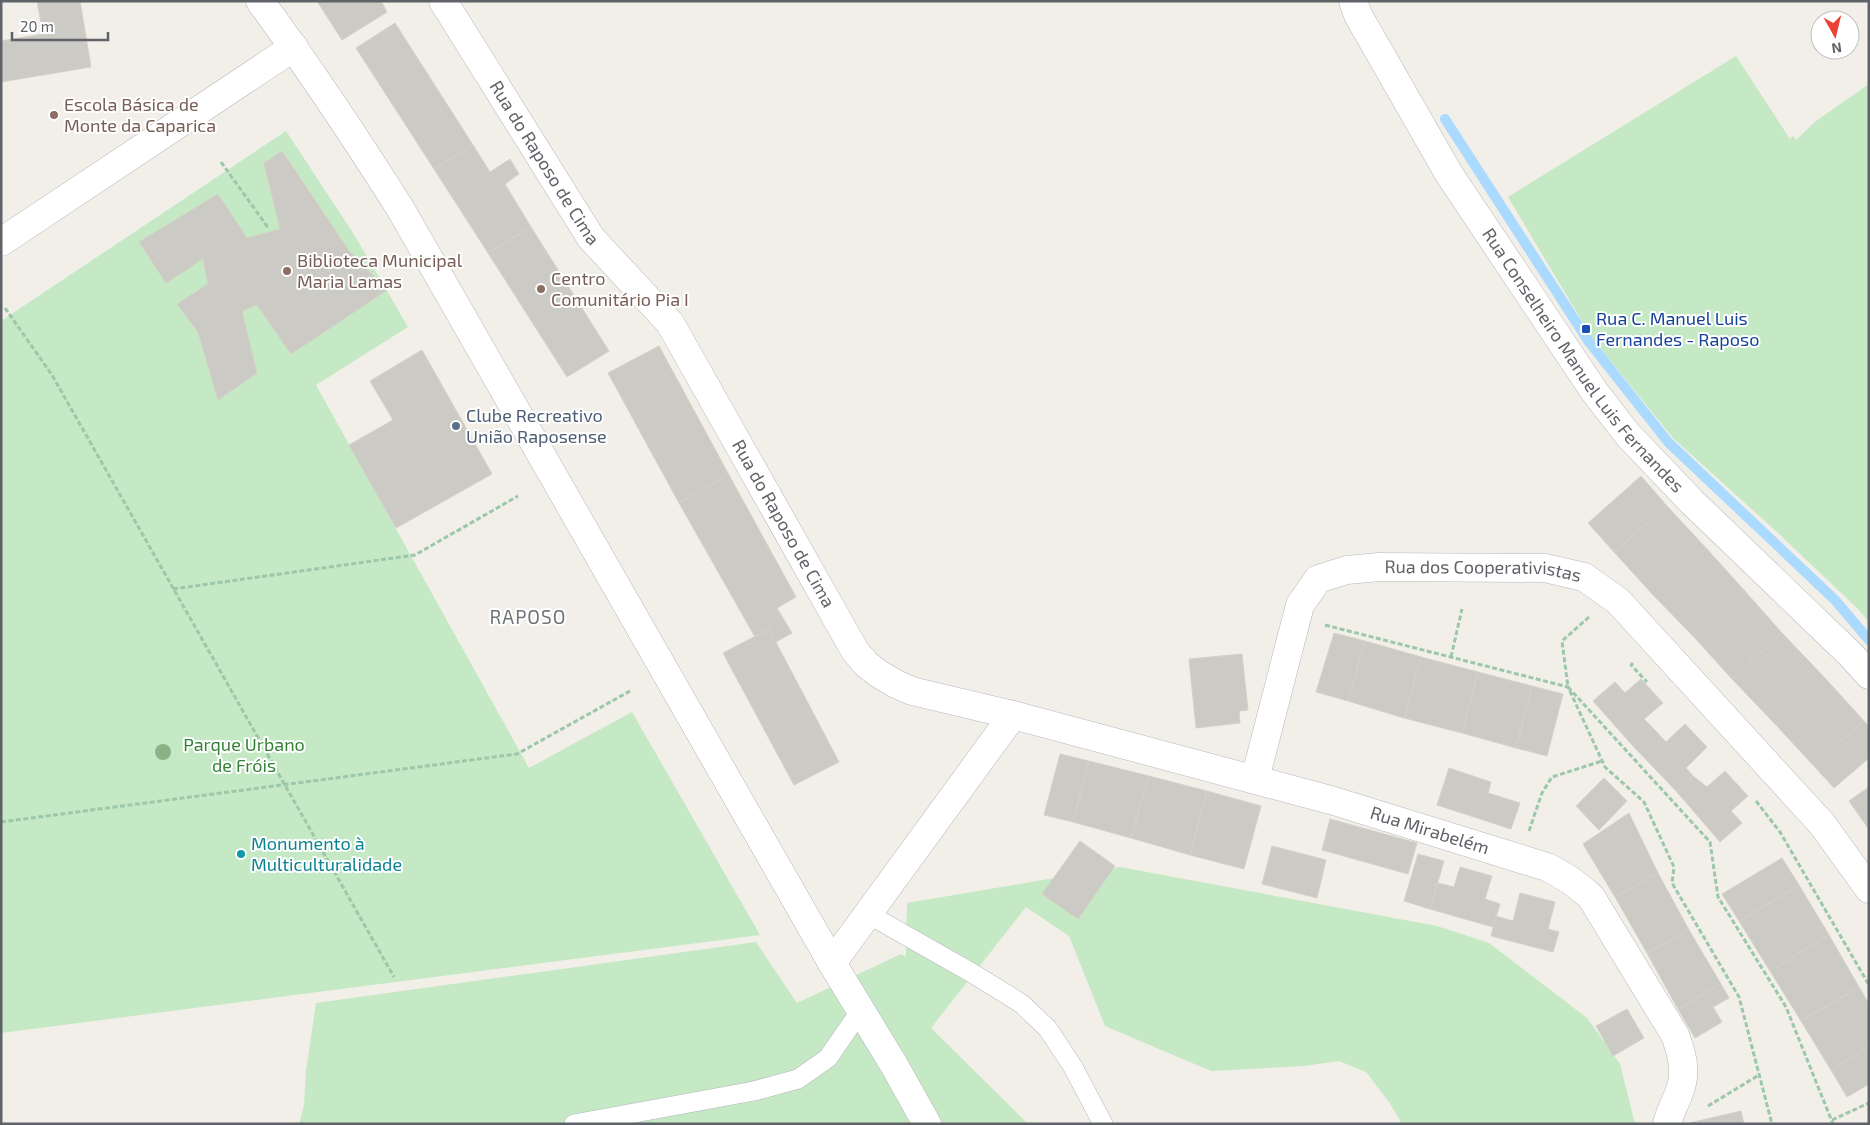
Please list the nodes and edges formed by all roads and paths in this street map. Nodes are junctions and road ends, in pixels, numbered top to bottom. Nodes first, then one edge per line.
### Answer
1 (260, 1) edge
2 (443, 1) edge
3 (1353, 1) edge
4 (294, 47) junction
5 (221, 162) dead end
6 (268, 229) dead end
7 (1, 242) edge
8 (5, 308) dead end
9 (518, 496) dead end
10 (173, 589) junction
11 (1612, 597) junction
12 (1462, 609) dead end
13 (1296, 618) junction
14 (1451, 657) junction
15 (1631, 665) dead end
16 (1869, 675) edge
17 (1650, 685) dead end
18 (1568, 688) junction
19 (630, 691) dead end
20 (1013, 714) junction
21 (1602, 761) junction
22 (1254, 779) junction
23 (284, 784) junction
24 (1752, 796) dead end
25 (1, 822) edge
26 (1519, 859) junction
27 (1869, 889) edge
28 (868, 914) junction
29 (832, 963) junction
30 (394, 977) dead end
31 (1869, 985) edge
32 (861, 1010) junction
33 (1759, 1075) junction
34 (1869, 1103) edge
35 (1832, 1122) edge
36 (1667, 1123) edge
37 (574, 1124) edge
38 (928, 1124) edge
39 (1103, 1124) edge
40 (1772, 1124) edge

1 - 4 street
2 - 20 street, Rua do Raposo de Cima
3 - 16 street, Rua Conselheiro Manuel Luis Fernandes
4 - 7 street
4 - 29 street
5 - 6 path
8 - 10 path
9 - 10 path
10 - 23 path
11 - 13 street, Rua dos Cooperativistas
11 - 18 path
11 - 27 street, Rua dos Cooperativistas
12 - 14 path
13 - 14 path
13 - 22 street, Rua dos Cooperativistas
14 - 18 path
15 - 17 path
18 - 21 path
18 - 35 path
19 - 23 path
20 - 22 street, Rua Mirabelém
20 - 28 street
21 - 26 path
21 - 33 path
22 - 26 street, Rua Mirabelém
23 - 25 path
23 - 30 path
24 - 31 path
26 - 36 street, Rua Mirabelém
28 - 29 street
28 - 39 lane
29 - 32 street
32 - 37 lane
32 - 38 street
33 - 36 path
33 - 40 path
34 - 35 path

